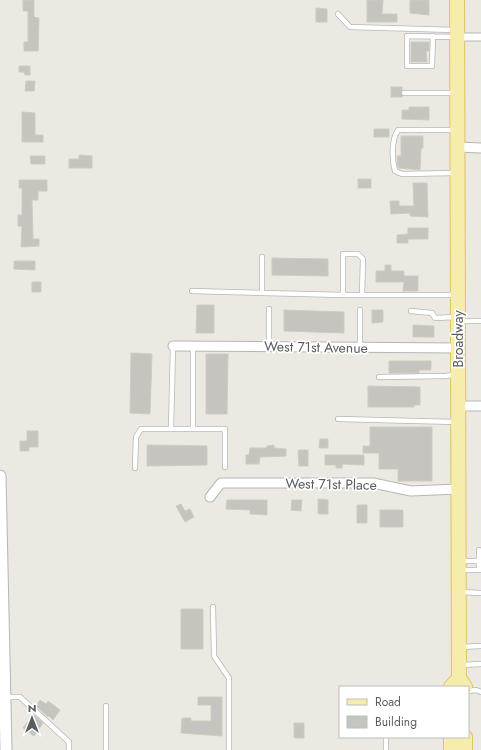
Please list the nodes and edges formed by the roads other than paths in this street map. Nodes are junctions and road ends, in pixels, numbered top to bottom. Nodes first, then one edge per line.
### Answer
1 (457, 0) edge
2 (338, 14) dead end
3 (457, 33) junction
4 (433, 36) junction
5 (481, 37) edge
6 (457, 93) junction
7 (404, 94) dead end
8 (457, 130) junction
9 (457, 147) junction
10 (481, 148) edge
11 (457, 173) junction
12 (262, 257) dead end
13 (192, 290) dead end
14 (262, 293) junction
15 (343, 295) junction
16 (362, 295) junction
17 (458, 295) junction
18 (269, 309) dead end
19 (360, 310) dead end
20 (411, 311) dead end
21 (458, 319) junction
22 (481, 321) edge
23 (174, 346) joint
24 (193, 346) junction
25 (269, 347) junction
26 (360, 348) junction
27 (458, 348) junction
28 (458, 374) junction
29 (380, 378) dead end
30 (458, 406) junction
31 (481, 406) edge
32 (338, 419) dead end
33 (458, 422) junction
34 (171, 428) junction
35 (193, 428) junction
36 (225, 467) dead end
37 (135, 468) dead end
38 (0, 476) edge
39 (458, 489) junction
40 (210, 498) dead end
41 (479, 550) dead end
42 (479, 561) junction
43 (458, 565) junction
44 (480, 570) edge
45 (458, 592) junction
46 (481, 593) edge
47 (213, 607) dead end
48 (481, 646) edge
49 (459, 647) junction
50 (481, 664) edge
51 (458, 679) edge
52 (469, 691) edge
53 (481, 692) edge
54 (5, 697) junction
55 (106, 706) dead end
56 (386, 738) edge
57 (451, 738) edge
58 (465, 738) edge
59 (6, 750) edge
60 (69, 750) edge
61 (106, 750) edge
62 (229, 750) edge
63 (386, 750) edge
64 (451, 750) edge
65 (465, 750) edge

1 - 3 main road, Broadway
2 - 3 lane
3 - 4 lane
3 - 5 street
3 - 6 main road, Broadway
4 - 4 lane
6 - 7 lane
6 - 8 main road, Broadway
8 - 9 main road, Broadway
8 - 11 lane
9 - 10 street
9 - 11 main road, Broadway
11 - 17 main road, Broadway
12 - 14 lane
13 - 14 lane
14 - 15 lane
15 - 16 lane
15 - 16 lane
16 - 17 lane
17 - 21 main road, Broadway
18 - 25 lane
19 - 26 lane
20 - 21 lane
21 - 22 lane
21 - 27 main road, Broadway
23 - 24 street, West 71st Avenue
23 - 34 lane
24 - 25 street, West 71st Avenue
24 - 35 lane
25 - 26 street, West 71st Avenue
26 - 27 street, West 71st Avenue
27 - 28 main road, Broadway
28 - 29 lane
28 - 30 main road, Broadway
30 - 31 street
30 - 33 main road, Broadway
32 - 33 lane
33 - 39 main road, Broadway
34 - 35 lane
34 - 37 lane
35 - 36 lane
38 - 54 street
39 - 40 street, West 71st Place
39 - 43 main road, Broadway
41 - 42 lane
42 - 43 lane
42 - 44 lane
43 - 44 lane
43 - 45 main road, Broadway
45 - 46 lane
45 - 49 main road, Broadway
47 - 62 lane
48 - 49 lane
49 - 51 main road, Broadway
50 - 51 lane
52 - 53 lane
54 - 59 street
54 - 60 lane
55 - 61 lane
56 - 63 lane
57 - 64 main road
58 - 65 main road

